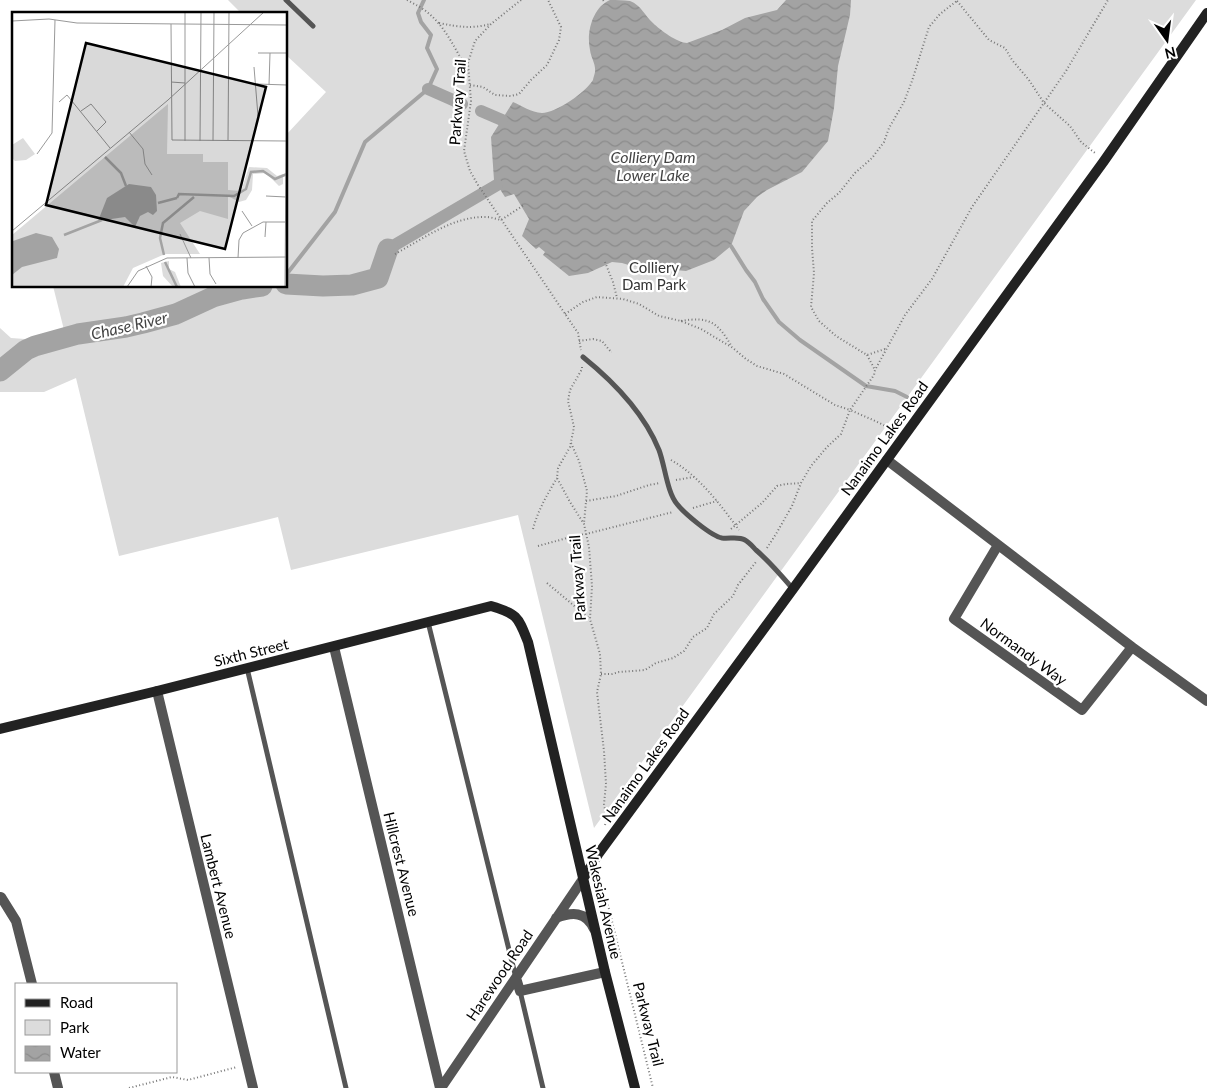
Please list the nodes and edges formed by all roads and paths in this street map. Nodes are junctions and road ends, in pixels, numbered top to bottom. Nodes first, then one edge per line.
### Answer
1 (286, 0) edge
2 (407, 0) edge
3 (520, 0) edge
4 (548, 0) edge
5 (958, 0) edge
6 (1108, 0) edge
7 (1207, 13) edge
8 (439, 23) junction
9 (492, 24) junction
10 (313, 26) dead end
11 (469, 73) junction
12 (470, 85) junction
13 (1044, 103) junction
14 (1104, 161) junction
15 (524, 205) dead end
16 (501, 220) junction
17 (395, 254) dead end
18 (605, 262) dead end
19 (617, 298) junction
20 (565, 314) junction
21 (682, 321) junction
22 (579, 341) junction
23 (732, 348) junction
24 (886, 349) junction
25 (612, 352) dead end
26 (867, 355) junction
27 (583, 357) junction
28 (875, 370) junction
29 (571, 443) junction
30 (660, 454) junction
31 (887, 460) junction
32 (694, 477) junction
33 (557, 478) junction
34 (668, 482) junction
35 (801, 483) dead end
36 (586, 501) junction
37 (717, 502) junction
38 (689, 508) dead end
39 (680, 511) dead end
40 (584, 524) junction
41 (736, 526) junction
42 (533, 529) dead end
43 (586, 534) junction
44 (721, 538) junction
45 (746, 540) junction
46 (998, 545) junction
47 (538, 546) dead end
48 (547, 583) dead end
49 (793, 589) junction
50 (508, 612) joint
51 (590, 619) junction
52 (428, 621) junction
53 (334, 646) junction
54 (1132, 647) junction
55 (247, 668) junction
56 (156, 691) junction
57 (1207, 701) edge
58 (0, 729) edge
59 (604, 827) dead end
60 (592, 863) junction
61 (583, 878) junction
62 (1, 897) edge
63 (556, 918) junction
64 (595, 930) junction
65 (605, 972) junction
66 (516, 978) junction
67 (32, 983) edge
68 (520, 990) junction
69 (247, 1065) junction
70 (54, 1073) edge
71 (58, 1088) edge
72 (129, 1088) edge
73 (253, 1088) edge
74 (346, 1088) edge
75 (441, 1088) edge
76 (543, 1088) edge
77 (635, 1088) edge
78 (653, 1088) edge

1 - 10 lane
2 - 8 path
3 - 9 path, Parkway Trail
4 - 12 path
5 - 13 path
5 - 26 path
6 - 13 path
7 - 14 street, Nanaimo Lakes Road
8 - 9 path
8 - 11 path
9 - 11 path, Parkway Trail
11 - 12 path, Parkway Trail
12 - 16 path, Parkway Trail
13 - 14 path
13 - 24 path
14 - 31 street, Nanaimo Lakes Road
15 - 16 path
16 - 17 path
16 - 20 path, Parkway Trail
18 - 19 path
19 - 20 path
19 - 21 path
20 - 22 path, Parkway Trail
21 - 23 path
21 - 23 path
22 - 25 path
22 - 27 path, Parkway Trail
23 - 28 path
24 - 26 path
24 - 28 path
26 - 28 path
27 - 29 path
27 - 30 lane
29 - 33 path
29 - 36 path
30 - 32 path
30 - 34 lane
31 - 46 street
31 - 49 street, Nanaimo Lakes Road
32 - 34 path
32 - 37 path
33 - 40 path, Parkway Trail
33 - 42 path
34 - 36 path
34 - 44 lane
35 - 41 path
36 - 40 path
37 - 38 path
37 - 41 path
39 - 43 path
40 - 43 path, Parkway Trail
41 - 44 path
41 - 45 path
43 - 47 path
43 - 51 path, Parkway Trail
44 - 45 lane
45 - 49 lane
46 - 54 street
46 - 54 street, Normandy Way
48 - 51 path
49 - 60 street, Nanaimo Lakes Road
50 - 52 street, Sixth Street
50 - 61 street, Wakesiah Avenue
51 - 59 path, Parkway Trail
52 - 53 street, Sixth Street
52 - 66 lane
53 - 55 street, Sixth Street
53 - 75 street, Hillcrest Avenue
54 - 57 street
55 - 56 street, Sixth Street
55 - 74 lane
56 - 58 street, Sixth Street
56 - 69 street, Lambert Avenue
60 - 61 street, Nanaimo Lakes Road
60 - 78 path, Parkway Trail
61 - 63 street, Harewood Road
61 - 64 street, Wakesiah Avenue
62 - 67 street
63 - 64 street
63 - 66 street, Harewood Road
64 - 65 street, Wakesiah Avenue
65 - 68 street
65 - 77 street, Wakesiah Avenue
66 - 68 street
66 - 75 street, Harewood Road
68 - 76 lane
69 - 72 path
69 - 73 street, Lambert Avenue
70 - 71 street

